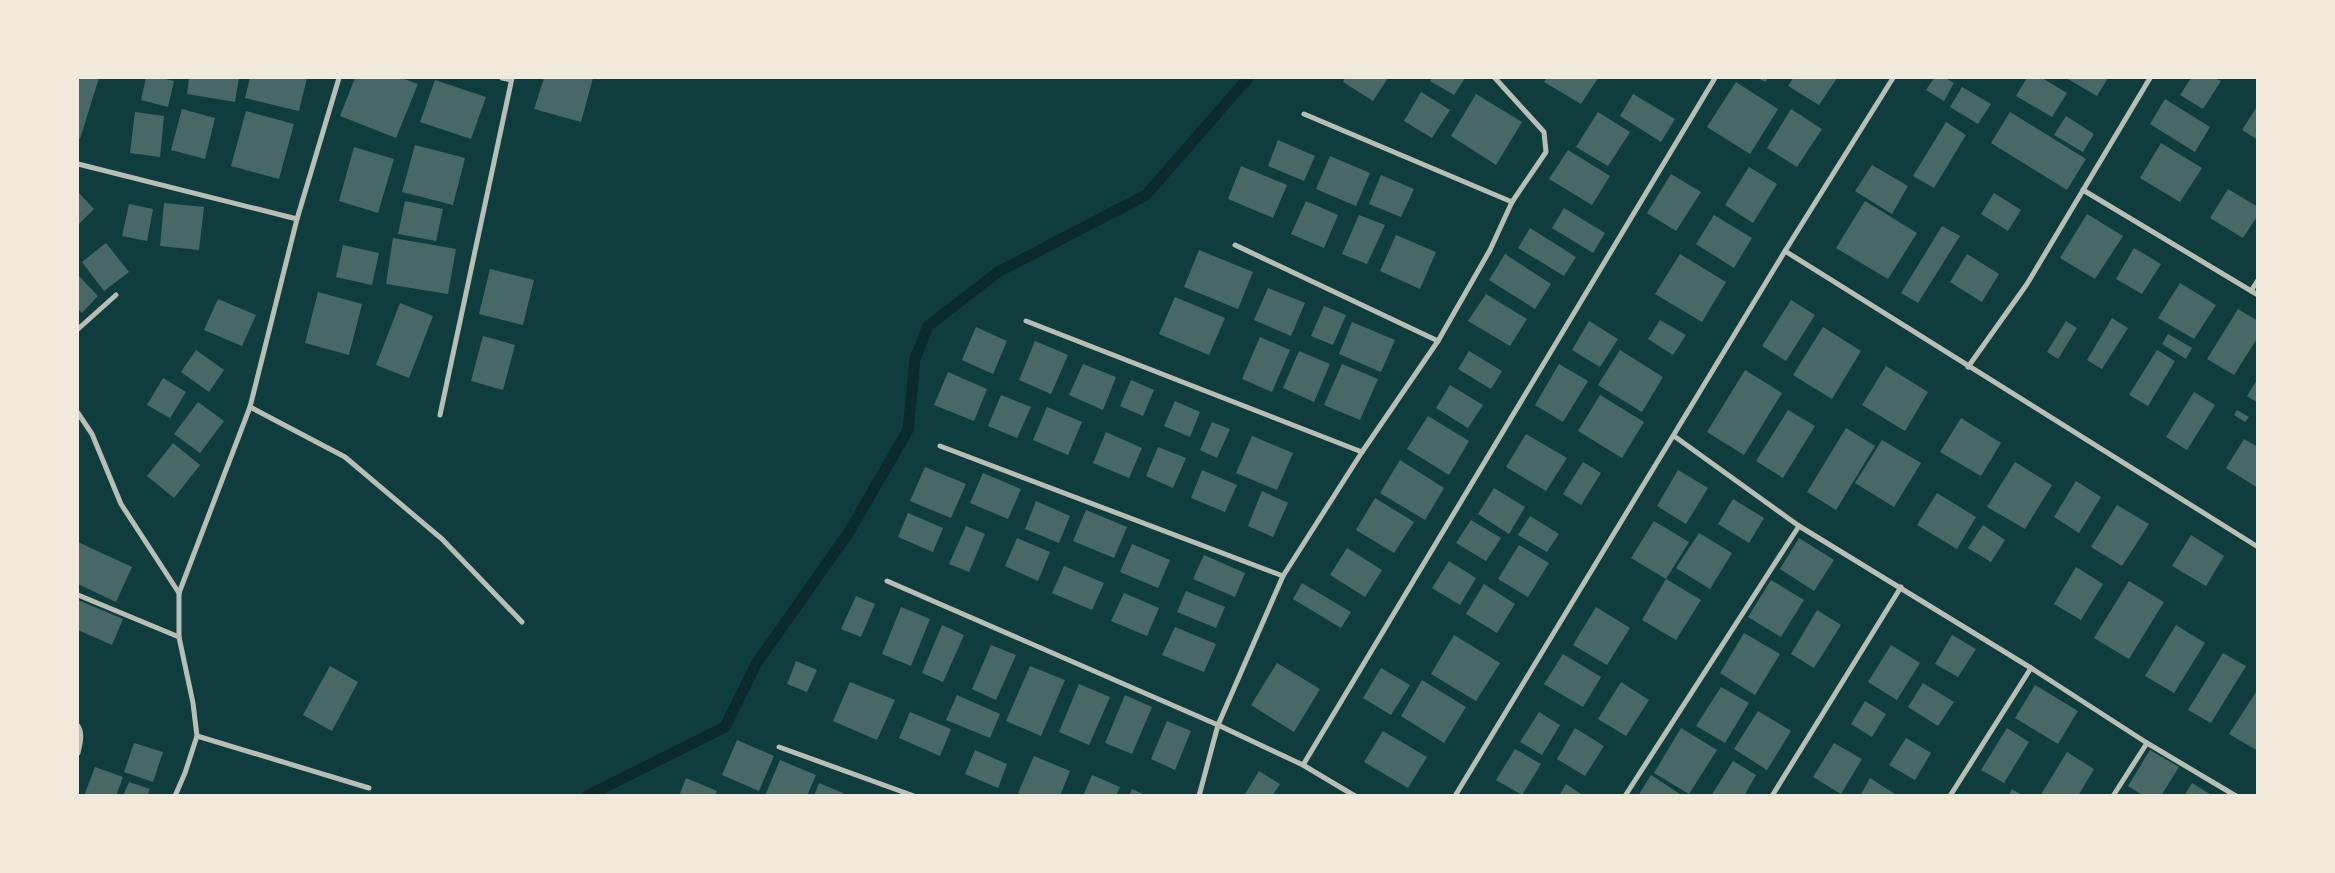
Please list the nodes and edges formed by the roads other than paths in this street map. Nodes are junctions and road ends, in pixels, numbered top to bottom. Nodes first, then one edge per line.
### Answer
1 (339, 78) edge
2 (502, 78) edge
3 (1495, 78) edge
4 (1715, 78) edge
5 (1893, 78) edge
6 (2150, 78) edge
7 (512, 79) edge
8 (1304, 114) dead end
9 (78, 164) edge
10 (2083, 190) junction
11 (1512, 202) junction
12 (297, 219) junction
13 (1235, 244) dead end
14 (1785, 251) junction
15 (2258, 280) edge
16 (2251, 291) junction
17 (116, 295) dead end
18 (2258, 295) edge
19 (1026, 322) dead end
20 (78, 329) edge
21 (1438, 341) junction
22 (1968, 367) junction
23 (250, 407) junction
24 (78, 413) edge
25 (440, 415) dead end
26 (1674, 436) junction
27 (940, 446) dead end
28 (1362, 452) junction
29 (1799, 526) junction
30 (2258, 547) edge
31 (1283, 576) junction
32 (887, 581) dead end
33 (1901, 588) junction
34 (179, 593) junction
35 (78, 595) edge
36 (522, 622) dead end
37 (179, 637) junction
38 (2031, 668) junction
39 (1218, 725) junction
40 (78, 726) edge
41 (197, 736) junction
42 (2147, 743) junction
43 (779, 748) dead end
44 (78, 753) edge
45 (1303, 765) junction
46 (369, 788) dead end
47 (175, 796) edge
48 (914, 796) edge
49 (1199, 796) edge
50 (1355, 796) edge
51 (1455, 796) edge
52 (1625, 796) edge
53 (1772, 796) edge
54 (1950, 796) edge
55 (2113, 796) edge
56 (2236, 796) edge

1 - 12 street
2 - 7 street
3 - 11 street
4 - 45 street
5 - 14 street
6 - 10 street
7 - 25 street
8 - 11 street
9 - 12 street
10 - 16 street
10 - 22 street
11 - 21 street
12 - 23 street
13 - 21 street
14 - 22 street
14 - 26 street
15 - 16 street
16 - 18 street
17 - 20 street
19 - 28 street
21 - 28 street
22 - 30 street
23 - 34 street
23 - 36 street
24 - 34 street
26 - 29 street
26 - 51 street
27 - 31 street
28 - 31 street
29 - 33 street
29 - 52 street
31 - 39 street
32 - 39 street
33 - 38 street
33 - 53 street
34 - 37 street
35 - 37 street
37 - 41 street
38 - 42 street
38 - 54 street
39 - 45 street
39 - 49 street
40 - 44 street
41 - 46 street
41 - 47 street
42 - 55 street
42 - 56 street
43 - 48 street
45 - 50 street

